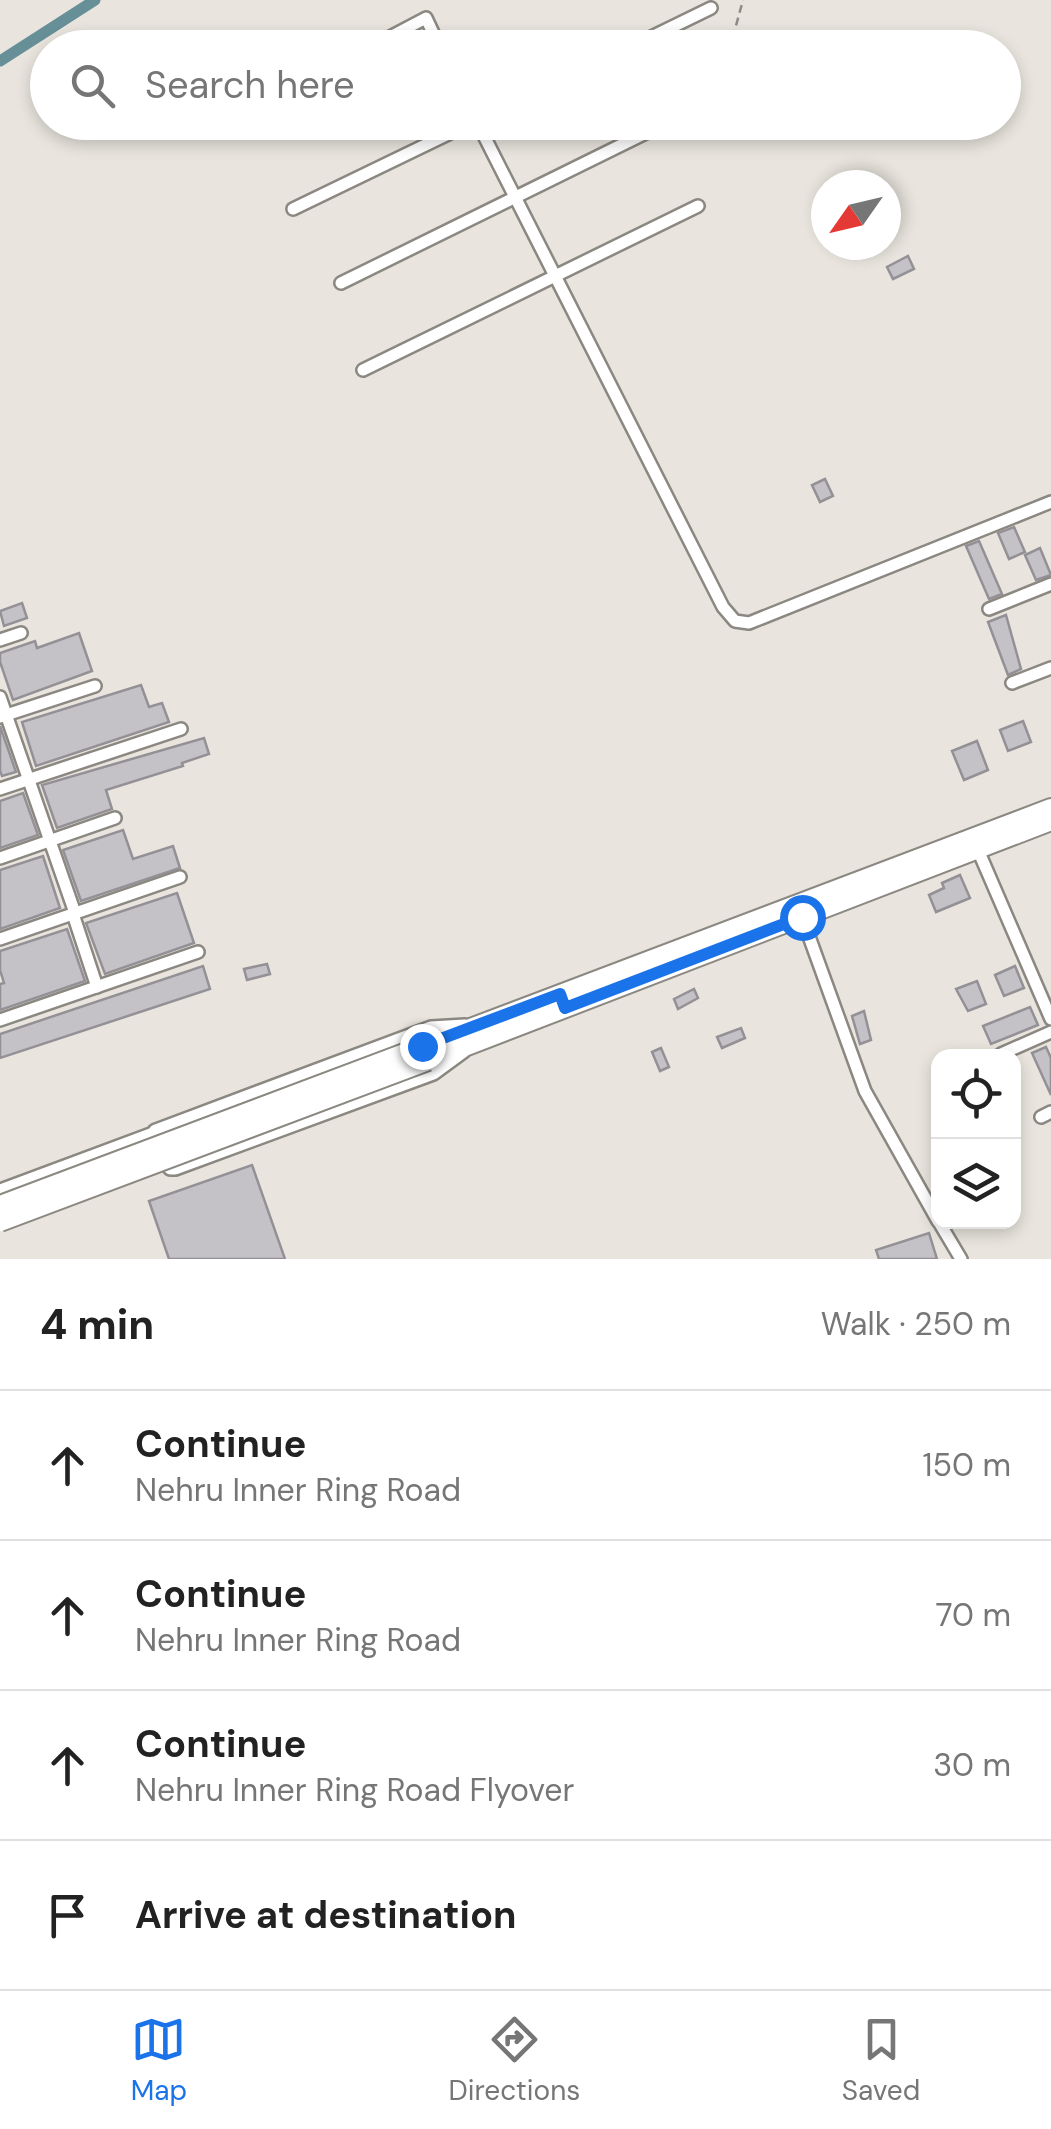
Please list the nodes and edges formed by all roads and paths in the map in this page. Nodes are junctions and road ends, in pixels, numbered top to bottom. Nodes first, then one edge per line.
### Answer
1 (743, 0) edge
2 (710, 8) dead end
3 (403, 30) edge
4 (432, 30) edge
5 (665, 30) edge
6 (735, 30) edge
7 (438, 140) edge
8 (485, 140) edge
9 (631, 140) edge
10 (515, 197) junction
11 (698, 206) dead end
12 (294, 209) dead end
13 (554, 276) junction
14 (341, 282) dead end
15 (363, 370) dead end
16 (1051, 502) edge
17 (1051, 584) edge
18 (989, 609) dead end
19 (21, 633) dead end
20 (0, 640) edge
21 (1051, 668) edge
22 (1012, 683) dead end
23 (95, 686) dead end
24 (0, 697) edge
25 (3, 716) edge
26 (181, 729) dead end
27 (28, 780) junction
28 (0, 789) edge
29 (1051, 808) edge
30 (116, 818) dead end
31 (1051, 821) edge
32 (50, 842) junction
33 (978, 850) junction
34 (0, 858) edge
35 (180, 878) dead end
36 (74, 914) junction
37 (802, 917) junction
38 (0, 939) edge
39 (198, 952) dead end
40 (97, 986) junction
41 (563, 1001) junction
42 (1051, 1019) edge
43 (0, 1020) edge
44 (1051, 1032) edge
45 (471, 1036) junction
46 (1012, 1049) edge
47 (425, 1054) junction
48 (156, 1132) junction
49 (0, 1190) edge
50 (0, 1205) edge
51 (931, 1207) edge
52 (0, 1222) edge
53 (944, 1229) edge
54 (961, 1259) edge

1 - 6 path
2 - 5 street
3 - 4 street
7 - 12 street
8 - 10 street
9 - 10 street
10 - 13 street
10 - 14 street
11 - 13 street
13 - 15 street
13 - 16 street
17 - 18 street
19 - 20 street
21 - 22 street
23 - 25 street
24 - 25 street
25 - 27 street
26 - 27 street
27 - 28 street
27 - 32 street
29 - 41 main road
30 - 32 street
31 - 33 main road
32 - 34 street
32 - 36 street
33 - 37 main road
33 - 42 street
35 - 36 street
36 - 38 street
36 - 40 street
37 - 41 main road
37 - 51 street
39 - 40 street
40 - 43 street
41 - 45 main road
44 - 46 street
45 - 47 main road
45 - 48 street
45 - 48 street
47 - 50 main road, bridge
47 - 52 main road, bridge
48 - 49 street
53 - 54 street

